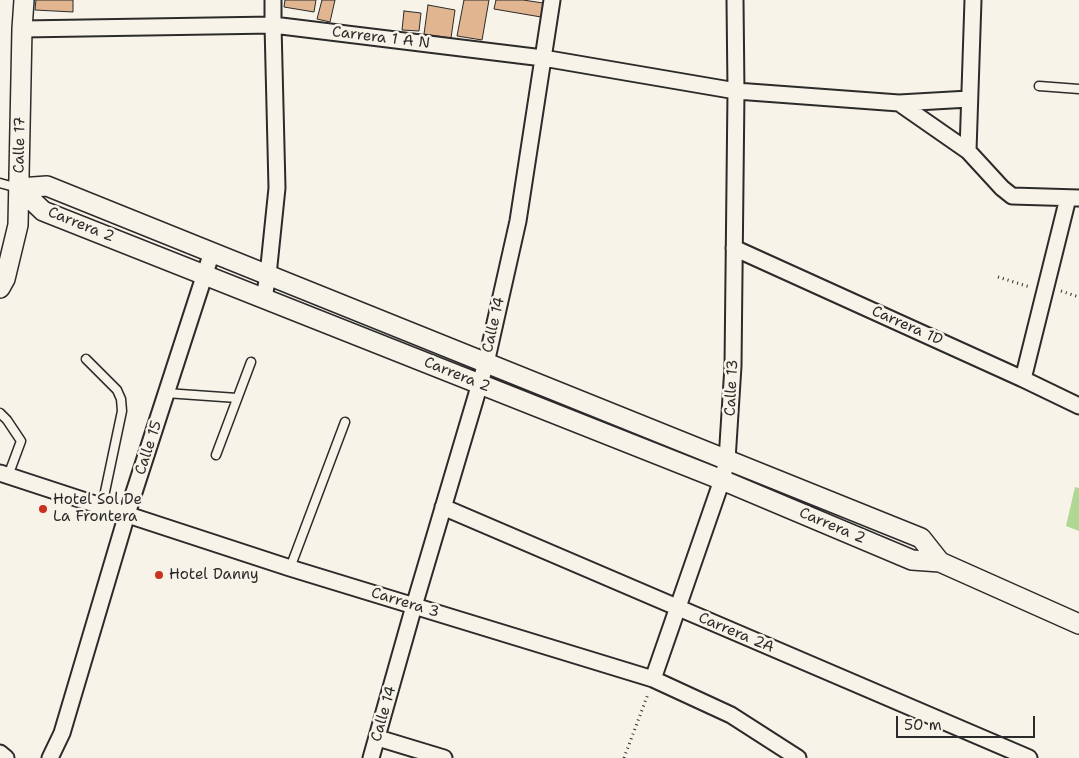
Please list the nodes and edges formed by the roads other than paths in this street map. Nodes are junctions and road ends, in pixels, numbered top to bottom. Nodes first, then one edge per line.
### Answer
1 (24, 0) edge
2 (273, 0) edge
3 (552, 0) edge
4 (735, 0) edge
5 (973, 0) edge
6 (273, 25) junction
7 (22, 29) junction
8 (543, 58) junction
9 (1039, 86) dead end
10 (1079, 90) edge
11 (736, 91) junction
12 (969, 99) junction
13 (899, 102) junction
14 (968, 152) junction
15 (0, 183) edge
16 (19, 188) junction
17 (1073, 198) edge
18 (734, 248) junction
19 (212, 252) junction
20 (268, 274) junction
21 (204, 275) junction
22 (0, 288) edge
23 (264, 298) junction
24 (86, 359) dead end
25 (251, 362) dead end
26 (486, 363) junction
27 (1023, 379) junction
28 (480, 384) junction
29 (166, 393) junction
30 (237, 398) junction
31 (1079, 406) edge
32 (0, 412) edge
33 (345, 422) dead end
34 (216, 455) dead end
35 (727, 460) junction
36 (4, 474) edge
37 (722, 480) junction
38 (102, 506) junction
39 (443, 508) junction
40 (127, 514) junction
41 (940, 562) junction
42 (290, 568) junction
43 (414, 606) junction
44 (677, 608) junction
45 (1079, 624) edge
46 (653, 679) junction
47 (378, 738) junction
48 (0, 753) edge
49 (6, 758) edge
50 (50, 758) edge
51 (372, 758) edge
52 (444, 758) edge
53 (798, 758) edge
54 (1030, 758) edge

1 - 7 street, Calle 17
2 - 6 street
3 - 8 street, Calle 14
4 - 11 street, Calle 13
5 - 12 street
6 - 7 street, Carrera 1 A N
6 - 8 street, Carrera 1 A N
6 - 20 street
7 - 16 street, Calle 17
8 - 11 street, Carrera 1 A N
8 - 26 street, Calle 14
9 - 10 lane
11 - 13 street, Carrera 1 A N
11 - 18 street, Calle 13
12 - 13 street, Carrera 1 A N
12 - 14 street
13 - 14 street
14 - 17 street
15 - 16 lane
16 - 19 street, Carrera 2
16 - 21 street, Carrera 2
16 - 22 street, Calle 17
17 - 27 street
18 - 27 street, Carrera 1D
18 - 35 street, Calle 13
19 - 20 street, Carrera 2
19 - 21 street, Calle 15
20 - 23 street
20 - 26 street, Carrera 2
21 - 23 street, Carrera 2
21 - 29 street, Calle 15
23 - 28 street, Carrera 2
24 - 38 lane
25 - 30 lane
26 - 28 street, Calle 14
26 - 35 street, Carrera 2
27 - 31 street, Carrera 1D
28 - 37 street, Carrera 2
28 - 39 street, Calle 14
29 - 30 lane
29 - 40 street, Calle 15
30 - 34 lane
32 - 36 lane
33 - 42 lane
35 - 37 street, Calle 13
35 - 41 street, Carrera 2
36 - 38 street, Carrera 3
37 - 41 street, Carrera 2
37 - 44 street, Calle 13
38 - 40 street, Carrera 3
39 - 43 street, Calle 14
39 - 44 street, Carrera 2A
40 - 42 street, Carrera 3
40 - 50 street, Calle 15
41 - 45 street, Carrera 2
42 - 43 street, Carrera 3
43 - 46 street, Carrera 3
43 - 47 street, Calle 14
44 - 46 street, Calle 13
44 - 54 street, Carrera 2A
46 - 53 street, Carrera 3
47 - 51 street, Calle 14
47 - 52 street
48 - 49 street

